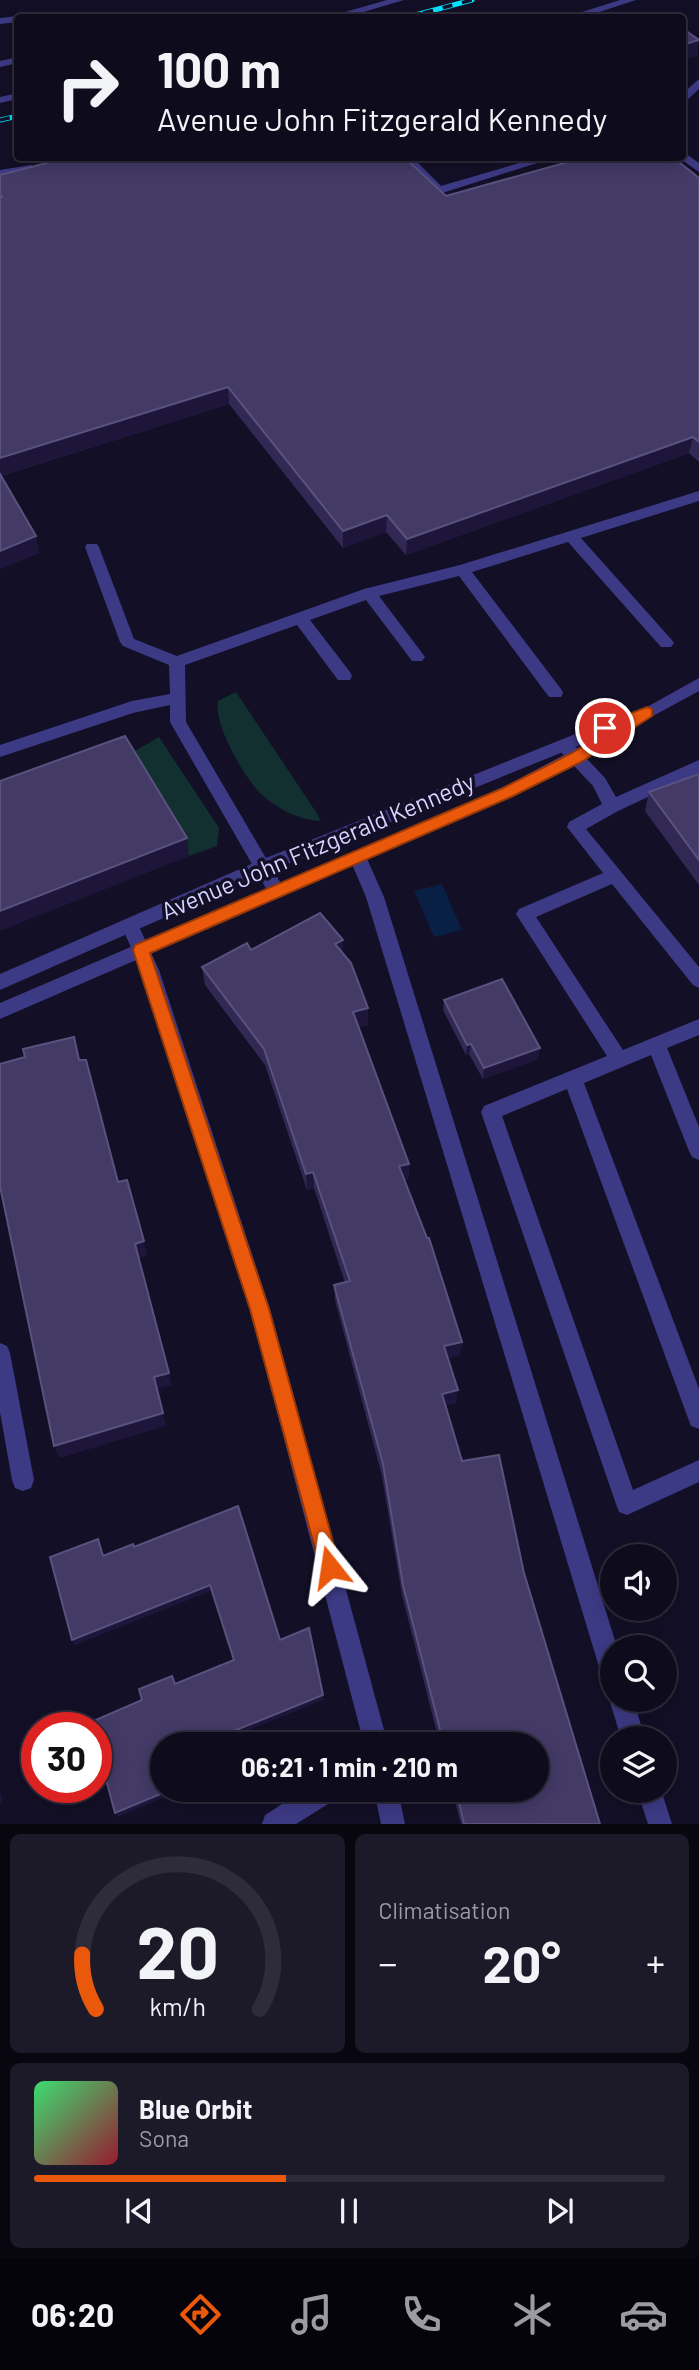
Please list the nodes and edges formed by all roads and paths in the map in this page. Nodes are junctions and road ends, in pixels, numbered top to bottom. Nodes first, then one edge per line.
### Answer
1 (399, 0) edge
2 (631, 0) edge
3 (345, 14) edge
4 (582, 14) edge
5 (699, 82) edge
6 (686, 98) edge
7 (410, 161) edge
8 (537, 161) edge
9 (41, 166) edge
10 (0, 174) edge
11 (698, 498) edge
12 (571, 536) junction
13 (92, 548) dead end
14 (463, 570) junction
15 (369, 593) junction
16 (300, 618) junction
17 (666, 643) dead end
18 (417, 657) dead end
19 (177, 662) junction
20 (344, 676) dead end
21 (699, 684) edge
22 (555, 692) dead end
23 (178, 698) junction
24 (647, 712) junction
25 (563, 744) junction
26 (0, 751) edge
27 (578, 757) junction
28 (699, 766) edge
29 (612, 806) junction
30 (358, 858) junction
31 (262, 867) junction
32 (615, 875) junction
33 (276, 892) junction
34 (130, 925) junction
35 (141, 950) junction
36 (699, 980) edge
37 (0, 982) edge
38 (0, 1011) edge
39 (699, 1027) edge
40 (656, 1044) junction
41 (620, 1060) junction
42 (573, 1079) junction
43 (699, 1151) edge
44 (0, 1353) edge
45 (699, 1418) edge
46 (699, 1471) edge
47 (23, 1480) dead end
48 (601, 1635) edge
49 (372, 1732) edge
50 (308, 1802) edge
51 (388, 1802) edge
52 (653, 1803) edge
53 (274, 1824) edge
54 (393, 1824) edge
55 (660, 1824) edge

1 - 3 street
2 - 4 street
5 - 6 street
7 - 8 street
9 - 10 street
11 - 12 street
12 - 14 street
12 - 17 street
13 - 19 street
14 - 15 street
14 - 22 street
15 - 16 street
15 - 18 street
16 - 19 street
16 - 20 street
19 - 23 street
21 - 24 street, Avenue John Fitzgerald Kennedy
23 - 26 street
23 - 31 street
24 - 25 street, Avenue John Fitzgerald Kennedy
24 - 27 street, Avenue John Fitzgerald Kennedy
25 - 27 street
25 - 31 street, Avenue John Fitzgerald Kennedy
27 - 29 street
27 - 30 street, Avenue John Fitzgerald Kennedy
28 - 29 street
29 - 32 street
30 - 33 street, Avenue John Fitzgerald Kennedy
30 - 48 street
31 - 33 street
31 - 34 street, Avenue John Fitzgerald Kennedy
32 - 36 street
32 - 41 street
33 - 35 street, Avenue John Fitzgerald Kennedy
34 - 35 street
34 - 37 street, Avenue John Fitzgerald Kennedy
35 - 38 street, Avenue John Fitzgerald Kennedy
35 - 49 street
39 - 40 street
40 - 41 street
40 - 43 street
41 - 42 street
42 - 45 street
42 - 46 street
44 - 47 street
50 - 53 street
51 - 54 street
52 - 55 street

